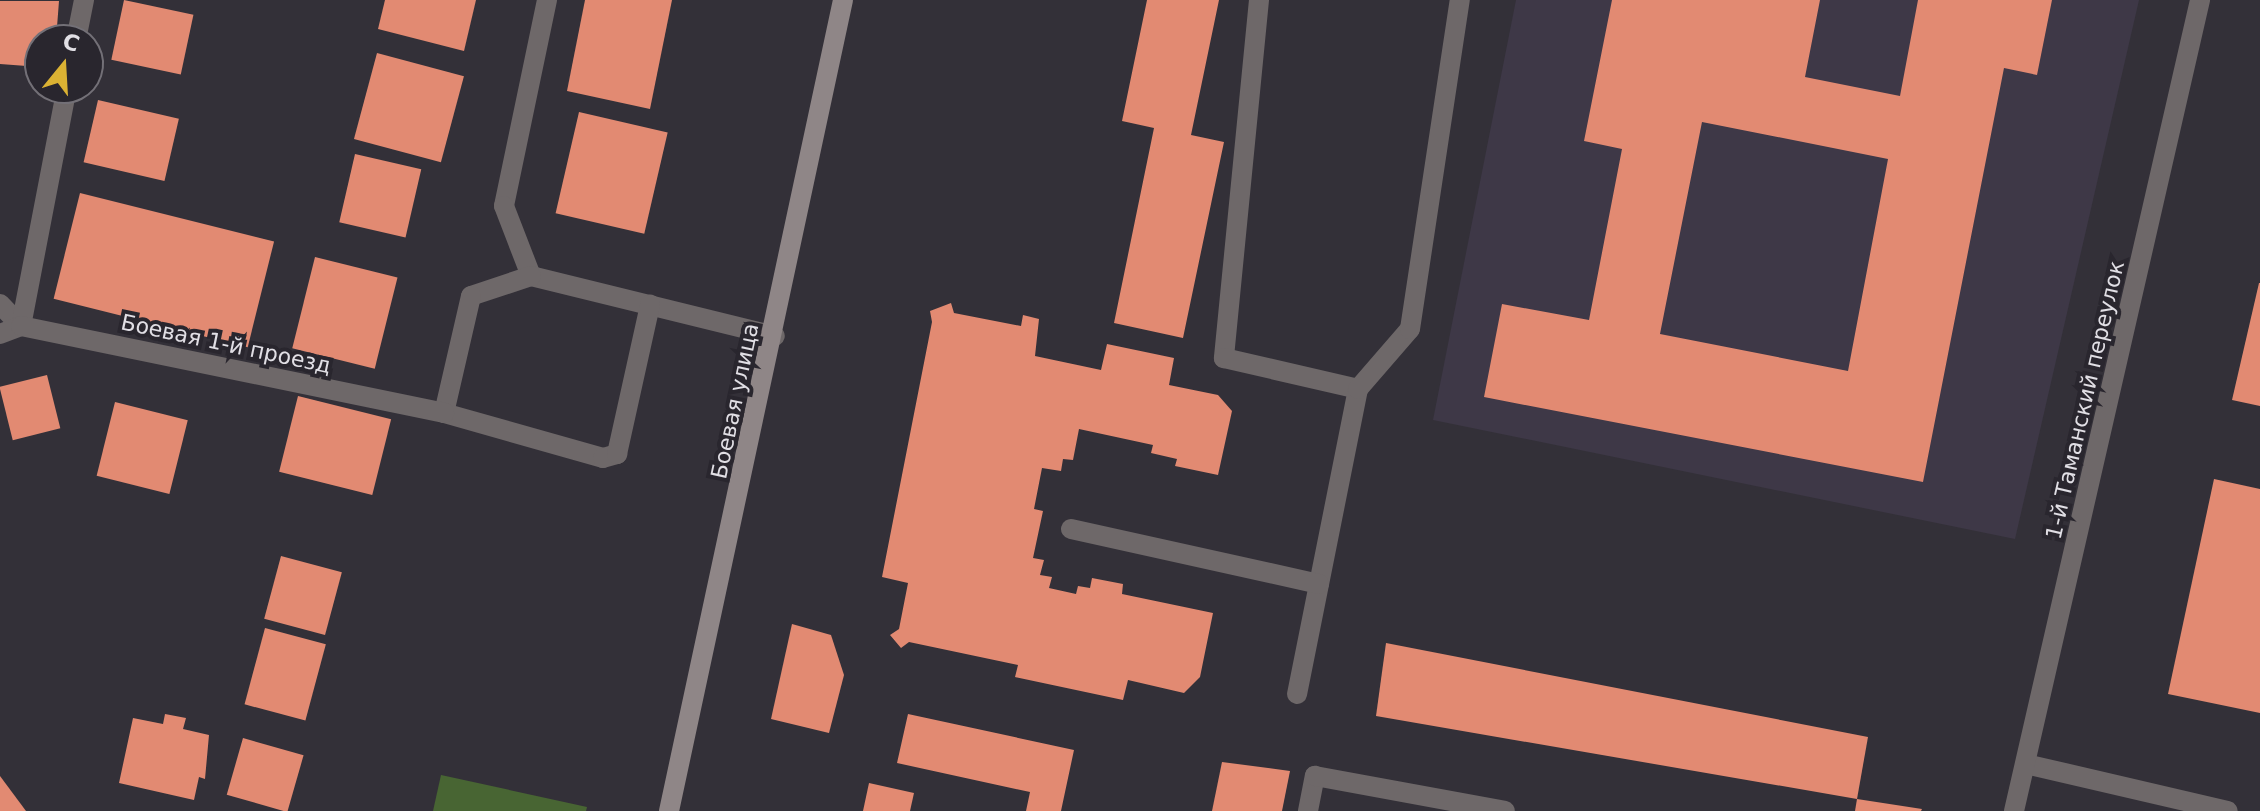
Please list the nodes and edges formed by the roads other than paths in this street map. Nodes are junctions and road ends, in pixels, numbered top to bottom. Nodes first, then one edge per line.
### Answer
1 (84, 0) edge
2 (547, 0) edge
3 (843, 0) edge
4 (1259, 0) edge
5 (1460, 0) edge
6 (2200, 0) edge
7 (79, 24) edge
8 (64, 104) edge
9 (531, 276) junction
10 (0, 304) edge
11 (650, 305) junction
12 (21, 326) junction
13 (0, 334) edge
14 (775, 336) junction
15 (1358, 389) junction
16 (444, 413) junction
17 (1071, 529) dead end
18 (1319, 584) junction
19 (1297, 694) dead end
20 (2026, 764) junction
21 (669, 811) edge
22 (1308, 811) edge
23 (1505, 811) edge
24 (2014, 811) edge
25 (2228, 811) edge

1 - 7 street
2 - 9 street
3 - 14 main road, Боевая улица
4 - 15 street
5 - 15 street
6 - 20 street, 1-й Таманский переулок
8 - 12 street
9 - 11 street
9 - 16 street
10 - 12 street
11 - 14 street
11 - 16 street, Боевая 1-й проезд
12 - 13 street
12 - 16 street, Боевая 1-й проезд
14 - 21 main road, Боевая улица
15 - 18 street
17 - 18 street
18 - 19 street
20 - 24 street, 1-й Таманский переулок
20 - 25 street
22 - 23 street

